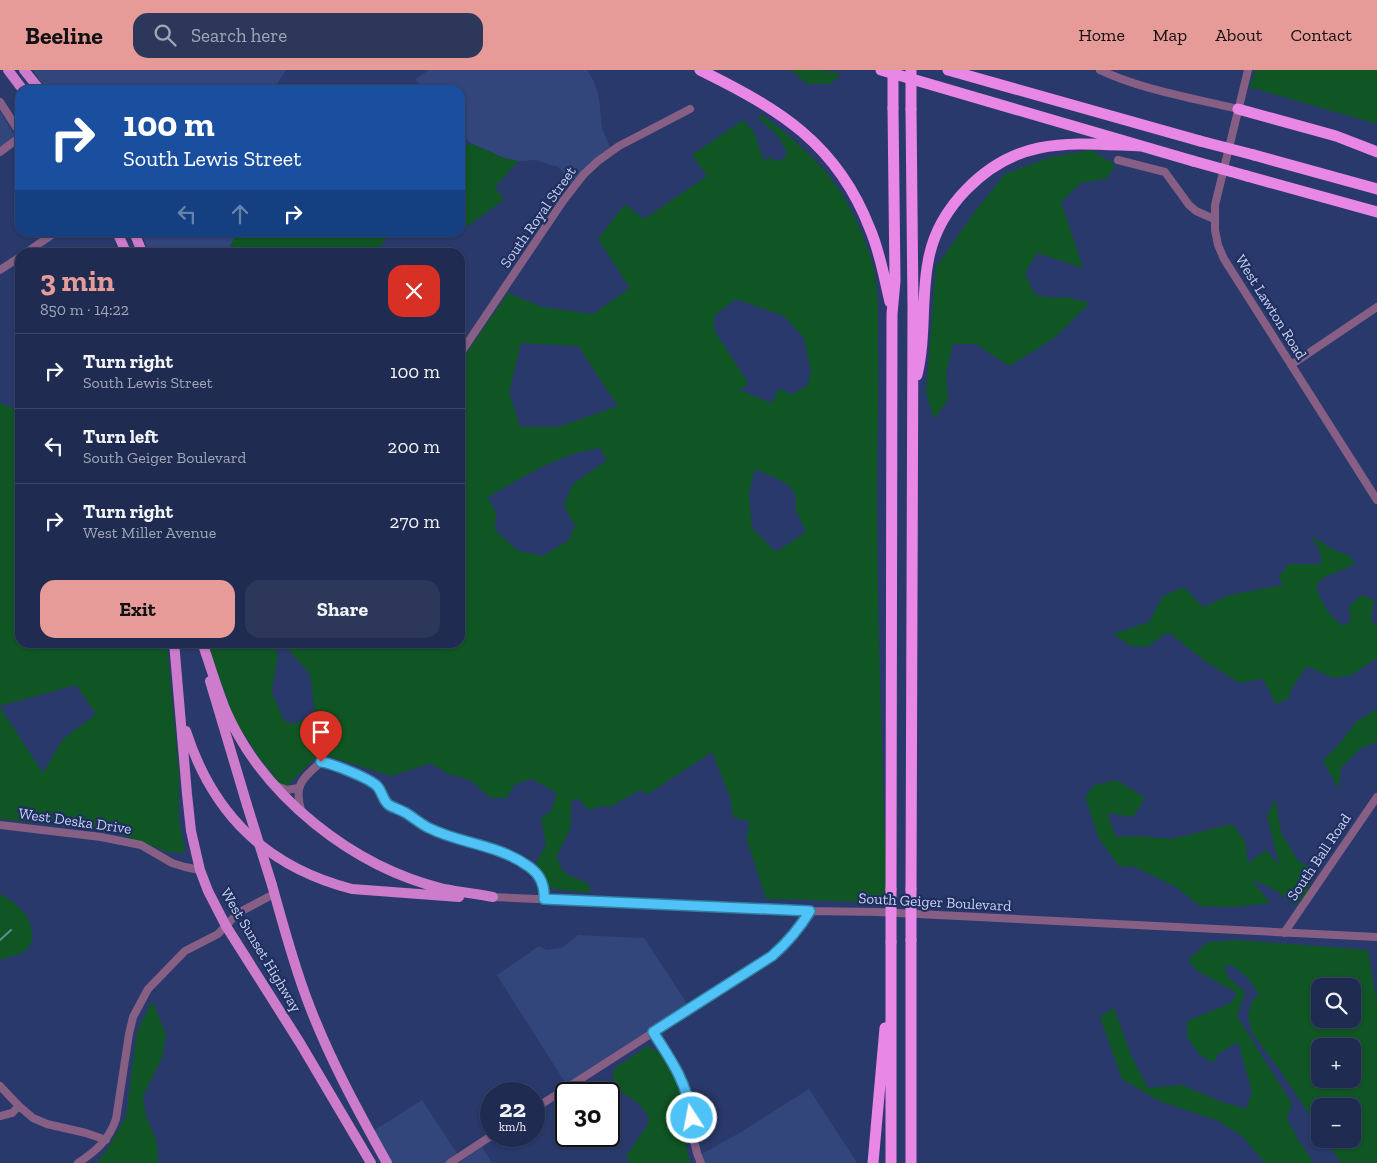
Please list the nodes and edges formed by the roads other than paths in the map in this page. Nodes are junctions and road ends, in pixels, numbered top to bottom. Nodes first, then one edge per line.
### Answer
1 (8, 70) edge
2 (18, 70) edge
3 (24, 70) edge
4 (700, 70) edge
5 (881, 70) edge
6 (893, 70) edge
7 (911, 70) edge
8 (948, 70) edge
9 (1100, 70) edge
10 (1248, 70) edge
11 (19, 85) edge
12 (28, 85) edge
13 (36, 85) edge
14 (0, 102) edge
15 (690, 109) dead end
16 (1238, 109) junction
17 (15, 125) edge
18 (15, 141) edge
19 (1142, 146) junction
20 (0, 152) edge
21 (1377, 152) edge
22 (1118, 160) dead end
23 (1377, 189) edge
24 (1377, 212) edge
25 (1214, 219) junction
26 (49, 237) edge
27 (33, 248) edge
28 (15, 261) edge
29 (0, 270) edge
30 (1377, 307) edge
31 (892, 314) junction
32 (465, 347) edge
33 (1291, 365) junction
34 (912, 396) junction
35 (1377, 500) edge
36 (175, 648) edge
37 (202, 648) edge
38 (203, 648) edge
39 (180, 713) junction
40 (276, 786) junction
41 (298, 788) junction
42 (1377, 797) edge
43 (301, 810) junction
44 (0, 825) edge
45 (200, 870) junction
46 (273, 889) junction
47 (492, 897) junction
48 (544, 899) junction
49 (810, 911) junction
50 (226, 926) junction
51 (1284, 933) junction
52 (1377, 937) edge
53 (891, 982) junction
54 (653, 1032) junction
55 (0, 1086) edge
56 (545, 1102) edge
57 (19, 1106) junction
58 (0, 1116) edge
59 (106, 1140) junction
60 (480, 1144) edge
61 (78, 1163) edge
62 (371, 1163) edge
63 (387, 1163) edge
64 (450, 1163) edge
65 (700, 1163) edge
66 (873, 1163) edge
67 (891, 1163) edge
68 (911, 1163) edge

1 - 11 main road
2 - 12 main road
3 - 13 main road
4 - 31 highway
5 - 19 highway
6 - 31 highway, bridge
7 - 34 highway, bridge
8 - 23 highway, bridge
9 - 16 street
10 - 16 street, West Lawton Road
14 - 17 street
15 - 32 street, South Royal Street
16 - 21 highway
16 - 25 street, West Lawton Road
18 - 20 street
19 - 24 highway, bridge
19 - 34 highway
22 - 25 street
25 - 33 street, West Lawton Road
26 - 27 street
28 - 29 street
30 - 33 street
31 - 53 highway, bridge
33 - 35 street, West Lawton Road
34 - 68 highway, bridge
36 - 39 main road, West Sunset Highway
37 - 46 main road, West Sunset Highway, bridge
38 - 40 main road
39 - 45 main road, West Sunset Highway
39 - 47 main road
40 - 41 street
40 - 43 main road
41 - 43 street
41 - 48 street
42 - 51 street, South Ball Road
43 - 47 main road
44 - 45 street, West Deska Drive
45 - 50 main road, West Sunset Highway
46 - 50 street
46 - 63 main road, West Sunset Highway
47 - 48 street, South Geiger Boulevard
48 - 49 street, South Geiger Boulevard
49 - 51 street, South Geiger Boulevard
49 - 54 street
50 - 59 street
50 - 62 main road, West Sunset Highway
51 - 52 street, South Geiger Boulevard
53 - 66 highway
53 - 67 highway
54 - 56 street
54 - 65 street
55 - 57 street
57 - 58 street
57 - 59 street
59 - 61 street
60 - 64 street

